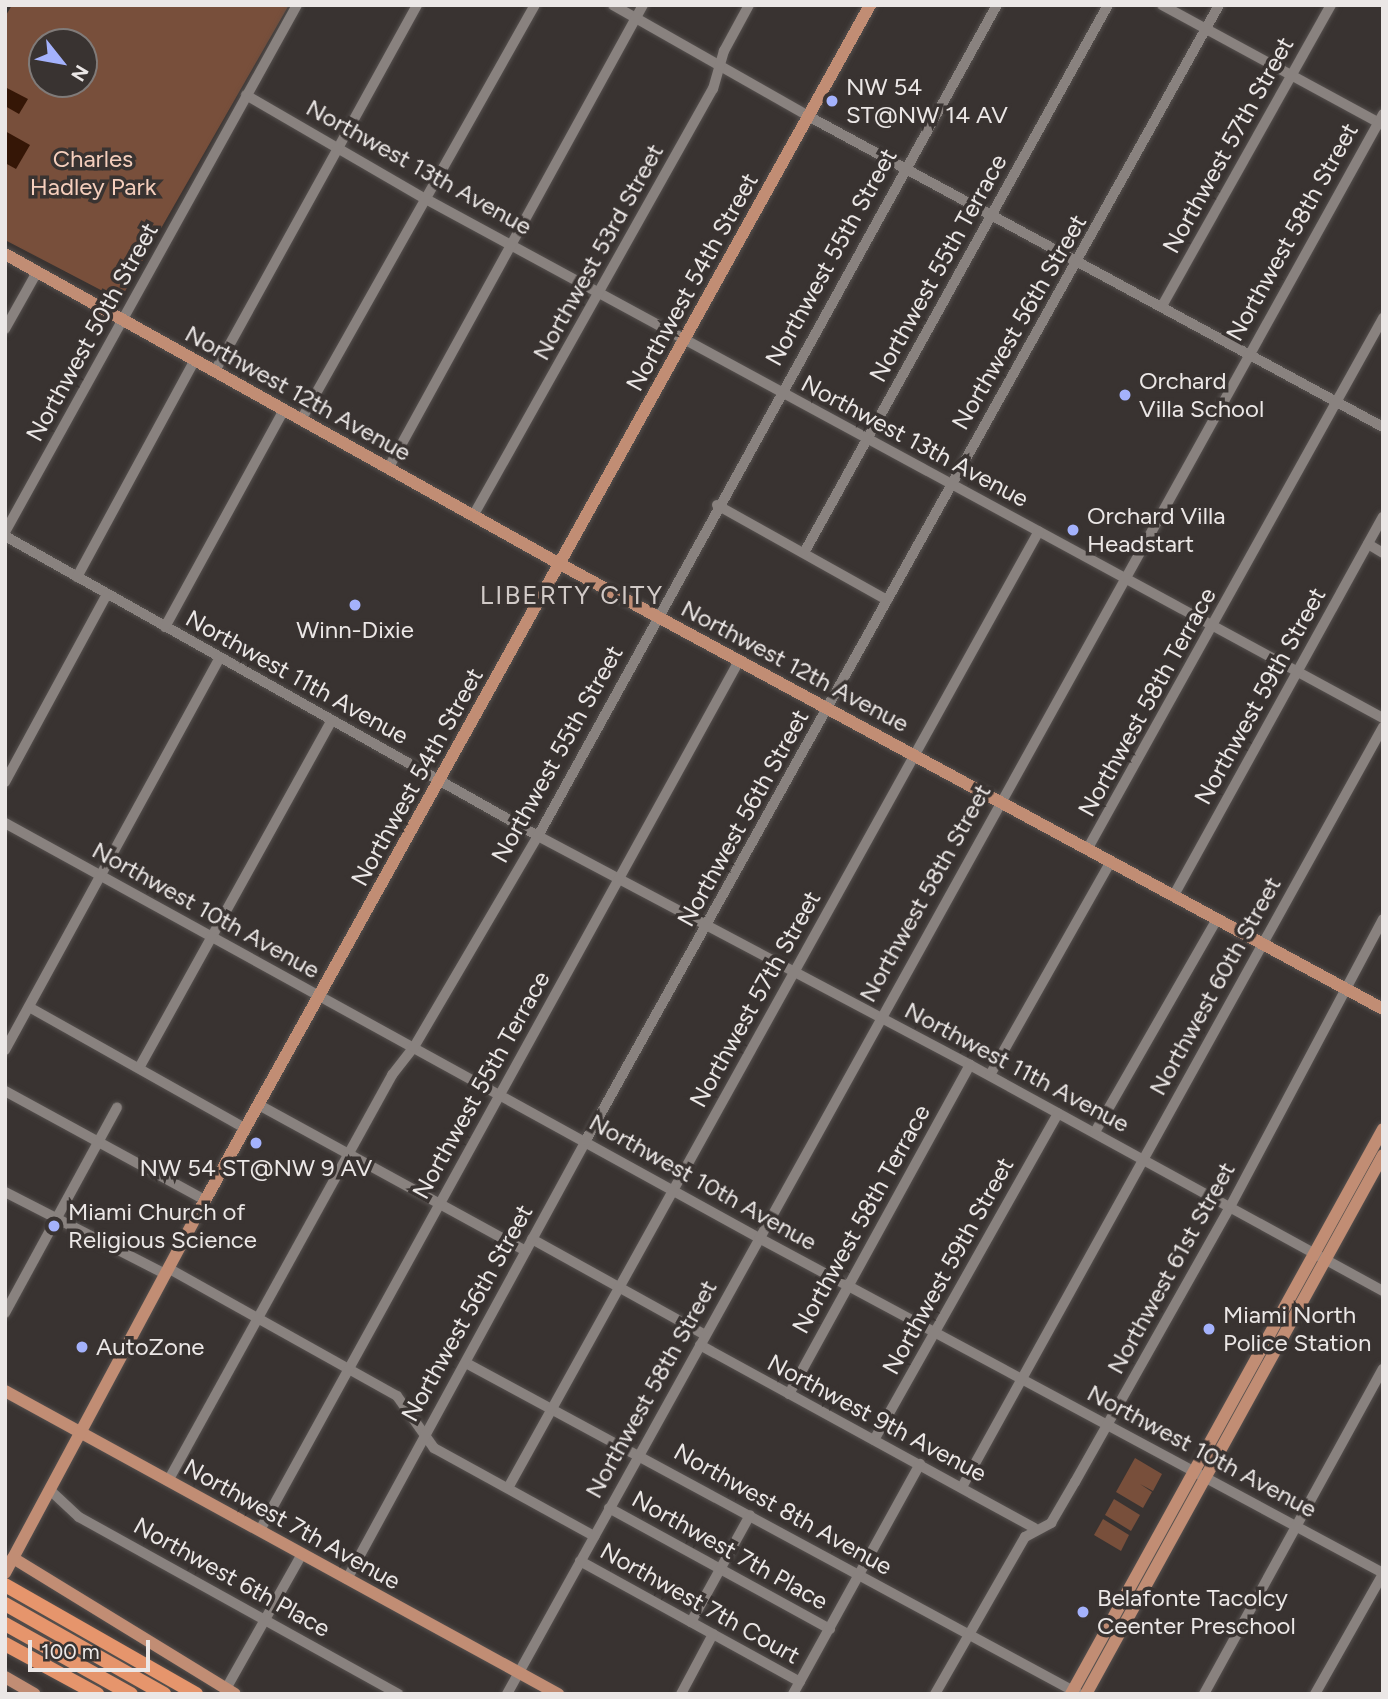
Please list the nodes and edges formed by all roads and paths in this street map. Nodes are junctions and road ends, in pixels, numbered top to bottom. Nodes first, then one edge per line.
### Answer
1 (296, 5) edge
2 (417, 5) edge
3 (535, 5) edge
4 (613, 5) edge
5 (643, 5) edge
6 (749, 5) edge
7 (870, 5) edge
8 (997, 5) edge
9 (1108, 5) edge
10 (1162, 5) edge
11 (1219, 5) edge
12 (1331, 5) edge
13 (636, 18) junction
14 (1206, 29) junction
15 (721, 67) junction
16 (1291, 76) junction
17 (246, 95) junction
18 (808, 116) junction
19 (1381, 121) edge
20 (340, 147) junction
21 (906, 166) junction
22 (424, 198) junction
23 (992, 213) junction
24 (513, 243) junction
25 (5, 254) edge
26 (1079, 261) junction
27 (37, 272) junction
28 (600, 292) junction
29 (1162, 306) junction
30 (1383, 318) edge
31 (124, 320) junction
32 (5, 329) edge
33 (684, 339) junction
34 (1248, 353) junction
35 (195, 360) junction
36 (215, 371) junction
37 (780, 391) junction
38 (1337, 401) junction
39 (284, 410) junction
40 (301, 420) junction
41 (1383, 427) edge
42 (869, 439) junction
43 (389, 467) junction
44 (951, 484) junction
45 (717, 505) junction
46 (473, 516) junction
47 (1383, 517) edge
48 (1039, 531) junction
49 (5, 534) edge
50 (1368, 544) junction
51 (805, 551) junction
52 (1383, 552) edge
53 (560, 564) junction
54 (77, 577) junction
55 (1123, 577) junction
56 (107, 594) junction
57 (887, 600) junction
58 (656, 616) junction
59 (1215, 624) junction
60 (165, 627) junction
61 (220, 659) junction
62 (739, 661) junction
63 (1299, 670) junction
64 (828, 709) junction
65 (1383, 718) edge
66 (331, 721) junction
67 (1383, 727) edge
68 (915, 755) junction
69 (439, 779) junction
70 (5, 782) edge
71 (1000, 801) junction
72 (5, 823) edge
73 (538, 836) junction
74 (1088, 848) junction
75 (1111, 860) junction
76 (101, 876) junction
77 (620, 879) junction
78 (1174, 895) junction
79 (1217, 919) junction
80 (1383, 919) edge
81 (708, 925) junction
82 (214, 937) junction
83 (1262, 944) junction
84 (794, 972) junction
85 (1344, 989) junction
86 (319, 996) junction
87 (29, 1007) junction
88 (1383, 1009) edge
89 (880, 1018) junction
90 (414, 1047) junction
91 (5, 1050) edge
92 (970, 1065) junction
93 (139, 1068) junction
94 (990, 1075) junction
95 (5, 1091) edge
96 (500, 1094) junction
97 (259, 1105) junction
98 (117, 1108) dead end
99 (1058, 1113) junction
100 (245, 1128) junction
101 (1383, 1129) edge
102 (1095, 1132) junction
103 (586, 1140) junction
104 (99, 1144) junction
105 (348, 1153) junction
106 (1383, 1155) edge
107 (1144, 1159) junction
108 (674, 1189) junction
109 (5, 1192) edge
110 (205, 1200) junction
111 (440, 1202) junction
112 (1231, 1205) junction
113 (57, 1219) junction
114 (759, 1238) junction
115 (532, 1240) junction
116 (526, 1251) junction
117 (1320, 1258) junction
118 (166, 1271) junction
119 (848, 1285) junction
120 (620, 1286) junction
121 (1383, 1291) edge
122 (5, 1313) edge
123 (257, 1318) junction
124 (934, 1333) junction
125 (705, 1335) junction
126 (700, 1345) junction
127 (466, 1363) junction
128 (1383, 1369) edge
129 (348, 1370) junction
130 (1024, 1379) junction
131 (5, 1391) edge
132 (789, 1394) junction
133 (552, 1409) junction
134 (1108, 1424) junction
135 (83, 1434) junction
136 (424, 1434) junction
137 (874, 1440) junction
138 (639, 1454) junction
139 (919, 1464) junction
140 (1191, 1470) junction
141 (1205, 1477) junction
142 (168, 1481) junction
143 (962, 1487) junction
144 (508, 1488) junction
145 (51, 1491) junction
146 (609, 1508) junction
147 (750, 1515) junction
148 (1296, 1526) junction
149 (1034, 1528) junction
150 (260, 1530) junction
151 (594, 1536) junction
152 (302, 1554) junction
153 (9, 1556) edge
154 (580, 1561) junction
155 (720, 1569) junction
156 (5, 1573) edge
157 (1383, 1573) edge
158 (860, 1576) junction
159 (348, 1579) junction
160 (5, 1585) edge
161 (9, 1606) edge
162 (266, 1619) junction
163 (691, 1622) junction
164 (5, 1625) edge
165 (830, 1629) junction
166 (968, 1632) junction
167 (713, 1634) junction
168 (5, 1644) edge
169 (519, 1672) junction
170 (5, 1678) edge
171 (800, 1682) junction
172 (231, 1690) edge
173 (1077, 1693) edge
174 (35, 1694) edge
175 (97, 1694) edge
176 (131, 1694) edge
177 (164, 1694) edge
178 (196, 1694) edge
179 (398, 1694) edge
180 (507, 1694) edge
181 (558, 1694) edge
182 (681, 1694) edge
183 (793, 1694) edge
184 (935, 1694) edge
185 (1204, 1694) edge
186 (1315, 1694) edge

1 - 17 street, Northwest 50th Street
2 - 20 street
3 - 22 street
4 - 13 street
5 - 13 street
6 - 15 street, Northwest 53rd Street
7 - 18 main road, Northwest 54th Street
8 - 21 street, Northwest 55th Street
9 - 23 street, Northwest 55th Terrace
10 - 14 street
11 - 14 street, Northwest 56th Street
12 - 16 street, Northwest 57th Street
13 - 15 street
13 - 24 street
14 - 16 street
14 - 26 street, Northwest 56th Street
15 - 18 street
15 - 28 street, Northwest 53rd Street
16 - 19 street
16 - 29 street, Northwest 57th Street
17 - 20 street, Northwest 13th Avenue
17 - 31 street, Northwest 50th Street
18 - 21 street
18 - 33 main road, Northwest 54th Street
19 - 34 street, Northwest 58th Street
20 - 22 street, Northwest 13th Avenue
20 - 36 street
21 - 23 street
21 - 37 street, Northwest 55th Street
22 - 24 street, Northwest 13th Avenue
22 - 40 street
23 - 26 street
23 - 42 street, Northwest 55th Terrace
24 - 28 street, Northwest 13th Avenue
24 - 43 street
25 - 27 main road, Northwest 12th Avenue
26 - 29 street
26 - 44 street, Northwest 56th Street
27 - 31 main road, Northwest 12th Avenue
27 - 32 street
28 - 33 street, Northwest 13th Avenue
28 - 46 street, Northwest 53rd Street
29 - 34 street
30 - 38 street, Northwest 58th Terrace
31 - 35 main road, Northwest 12th Avenue
31 - 49 street, Northwest 50th Street
33 - 37 street, Northwest 13th Avenue
33 - 53 main road, Northwest 54th Street
34 - 38 street
34 - 55 street, Northwest 58th Street
35 - 36 main road, Northwest 12th Avenue
35 - 54 street
36 - 39 main road, Northwest 12th Avenue
37 - 42 street, Northwest 13th Avenue
37 - 45 street, Northwest 55th Street
38 - 41 street
38 - 59 street, Northwest 58th Terrace
39 - 40 main road, Northwest 12th Avenue
39 - 60 street
40 - 43 main road, Northwest 12th Avenue
42 - 44 street, Northwest 13th Avenue
42 - 51 street, Northwest 55th Terrace
43 - 46 main road, Northwest 12th Avenue
44 - 48 street, Northwest 13th Avenue
44 - 57 street, Northwest 56th Street
45 - 51 street
45 - 58 street, Northwest 55th Street
46 - 53 main road, Northwest 12th Avenue
47 - 50 street, Northwest 59th Street
48 - 55 street, Northwest 13th Avenue
48 - 68 street, Northwest 57th Street
49 - 54 street, Northwest 11th Avenue
50 - 52 street
50 - 63 street, Northwest 59th Street
51 - 57 street
53 - 58 main road, Northwest 12th Avenue
53 - 69 main road, Northwest 54th Street
54 - 56 street, Northwest 11th Avenue
55 - 59 street, Northwest 13th Avenue
55 - 71 street, Northwest 58th Street
56 - 60 street, Northwest 11th Avenue
56 - 70 street
57 - 64 street, Northwest 56th Street
58 - 62 main road, Northwest 12th Avenue
58 - 73 street, Northwest 55th Street
59 - 63 street, Northwest 13th Avenue
59 - 74 street, Northwest 58th Terrace
60 - 61 street, Northwest 11th Avenue
61 - 66 street, Northwest 11th Avenue
61 - 76 street
62 - 64 main road, Northwest 12th Avenue
62 - 77 street, Northwest 55th Terrace
63 - 65 street, Northwest 13th Avenue
63 - 78 street, Northwest 59th Street
64 - 68 main road, Northwest 12th Avenue
64 - 81 street, Northwest 56th Street
66 - 69 street, Northwest 11th Avenue
66 - 82 street
67 - 83 street, Northwest 60th Street
68 - 71 main road, Northwest 12th Avenue
68 - 84 street, Northwest 57th Street
69 - 73 street, Northwest 11th Avenue
69 - 86 main road, Northwest 54th Street
71 - 74 main road, Northwest 12th Avenue
71 - 89 street, Northwest 58th Street
72 - 76 street, Northwest 10th Avenue
73 - 77 street, Northwest 11th Avenue
73 - 90 street, Northwest 55th Street
74 - 75 main road, Northwest 12th Avenue
75 - 78 main road, Northwest 12th Avenue
75 - 94 street
76 - 82 street, Northwest 10th Avenue
76 - 87 street
77 - 81 street, Northwest 11th Avenue
77 - 96 street, Northwest 55th Terrace
78 - 79 main road, Northwest 12th Avenue
79 - 83 main road, Northwest 12th Avenue
79 - 102 street
80 - 85 street, Northwest 61st Street
81 - 84 street, Northwest 11th Avenue
81 - 103 street, Northwest 56th Street
82 - 86 street, Northwest 10th Avenue
82 - 93 street
83 - 85 main road, Northwest 12th Avenue
83 - 107 street, Northwest 60th Street
84 - 89 street, Northwest 11th Avenue
84 - 108 street, Northwest 57th Street
85 - 88 main road, Northwest 12th Avenue
85 - 112 street, Northwest 61st Street
86 - 90 street, Northwest 10th Avenue
86 - 97 main road, Northwest 54th Street
87 - 91 street
87 - 93 street
89 - 92 street, Northwest 11th Avenue
89 - 114 street, Northwest 58th Street
90 - 96 street, Northwest 10th Avenue
90 - 105 street, Northwest 55th Street
92 - 94 street, Northwest 11th Avenue
92 - 119 street, Northwest 58th Terrace
93 - 100 street
94 - 99 street, Northwest 11th Avenue
95 - 104 street
96 - 103 street, Northwest 10th Avenue
96 - 111 street, Northwest 55th Terrace
97 - 100 main road, Northwest 54th Street
97 - 105 street
98 - 104 street
99 - 102 street, Northwest 11th Avenue
99 - 124 street, Northwest 59th Street
100 - 110 main road, Northwest 54th Street
101 - 117 main road
102 - 107 street, Northwest 11th Avenue
103 - 108 street, Northwest 10th Avenue
103 - 115 street, Northwest 56th Street
104 - 110 street
104 - 113 street
105 - 111 street
105 - 123 street, Northwest 55th Street
106 - 117 main road
107 - 112 street, Northwest 11th Avenue
107 - 130 street, Northwest 60th Street
108 - 114 street, Northwest 10th Avenue
108 - 120 street, Northwest 57th Street
109 - 113 street, Northwest 7th Court
110 - 118 main road, Northwest 54th Street
111 - 116 street
111 - 129 street, Northwest 55th Terrace
112 - 117 street, Northwest 11th Avenue
112 - 134 street, Northwest 61st Street
113 - 118 street, Northwest 7th Court
113 - 122 street
114 - 119 street, Northwest 10th Avenue
114 - 125 street, Northwest 58th Street
115 - 116 street, Northwest 56th Street
115 - 120 street
116 - 127 street, Northwest 56th Street
117 - 121 street, Northwest 11th Avenue
117 - 140 main road
117 - 141 main road
118 - 123 street, Northwest 7th Court
118 - 135 main road, Northwest 54th Street
119 - 124 street, Northwest 10th Avenue
119 - 132 street, Northwest 58th Terrace
120 - 125 street
120 - 133 street, Northwest 57th Street
123 - 129 street, Northwest 7th Court
123 - 142 street, Northwest 55th Street
124 - 130 street, Northwest 10th Avenue
124 - 137 street, Northwest 59th Street
125 - 126 street, Northwest 58th Street
126 - 132 street, Northwest 9th Avenue
126 - 138 street, Northwest 58th Street
127 - 133 street, Northwest 8th Avenue
127 - 136 street, Northwest 56th Street
128 - 148 street
129 - 136 street, Northwest 7th Court
129 - 150 street, Northwest 55th Terrace
130 - 134 street, Northwest 10th Avenue
130 - 143 street, Northwest 60th Street
131 - 135 main road, Northwest 7th Avenue
132 - 137 street, Northwest 9th Avenue
133 - 138 street, Northwest 8th Avenue
133 - 144 street, Northwest 57th Street
134 - 140 street, Northwest 10th Avenue
134 - 149 street, Northwest 61st Street
135 - 142 main road, Northwest 7th Avenue
135 - 145 main road, Northwest 54th Street
136 - 144 street, Northwest 7th Court
136 - 159 street, Northwest 56th Street
137 - 139 street, Northwest 9th Avenue
138 - 146 street, Northwest 58th Street
138 - 147 street, Northwest 8th Avenue
139 - 143 street, Northwest 9th Avenue
139 - 158 street
140 - 141 street, Northwest 10th Avenue
140 - 173 main road
141 - 148 street, Northwest 10th Avenue
141 - 173 main road
142 - 150 main road, Northwest 7th Avenue
143 - 149 street, Northwest 9th Avenue
144 - 151 street, Northwest 7th Court
145 - 153 main road, Northwest 54th Street
145 - 162 street, Northwest 6th Place
146 - 151 street, Northwest 58th Street
146 - 155 street, Northwest 7th Place
147 - 155 street
147 - 158 street, Northwest 8th Avenue
148 - 157 street, Northwest 10th Avenue
148 - 185 street
149 - 166 street, Northwest 61st Street
150 - 152 main road, Northwest 7th Avenue
151 - 154 street, Northwest 58th Street
152 - 159 main road, Northwest 7th Avenue
152 - 162 street
153 - 156 main road, Northwest 54th Street
153 - 172 main road
154 - 163 street, Northwest 7th Court
154 - 169 street, Northwest 58th Street
155 - 163 street
155 - 165 street, Northwest 7th Place
157 - 186 street
158 - 165 street
158 - 166 street, Northwest 8th Avenue
159 - 169 main road, Northwest 7th Avenue
160 - 178 highway
161 - 177 highway
162 - 172 street
162 - 179 street, Northwest 6th Place
163 - 167 street, Northwest 7th Court
164 - 176 highway
165 - 171 street
166 - 173 street, Northwest 8th Avenue
166 - 184 street, Northwest 61st Street
167 - 171 street, Northwest 7th Court
167 - 182 street
168 - 175 highway
169 - 180 street, Northwest 58th Street
169 - 181 main road, Northwest 7th Avenue
170 - 174 main road
171 - 183 street

